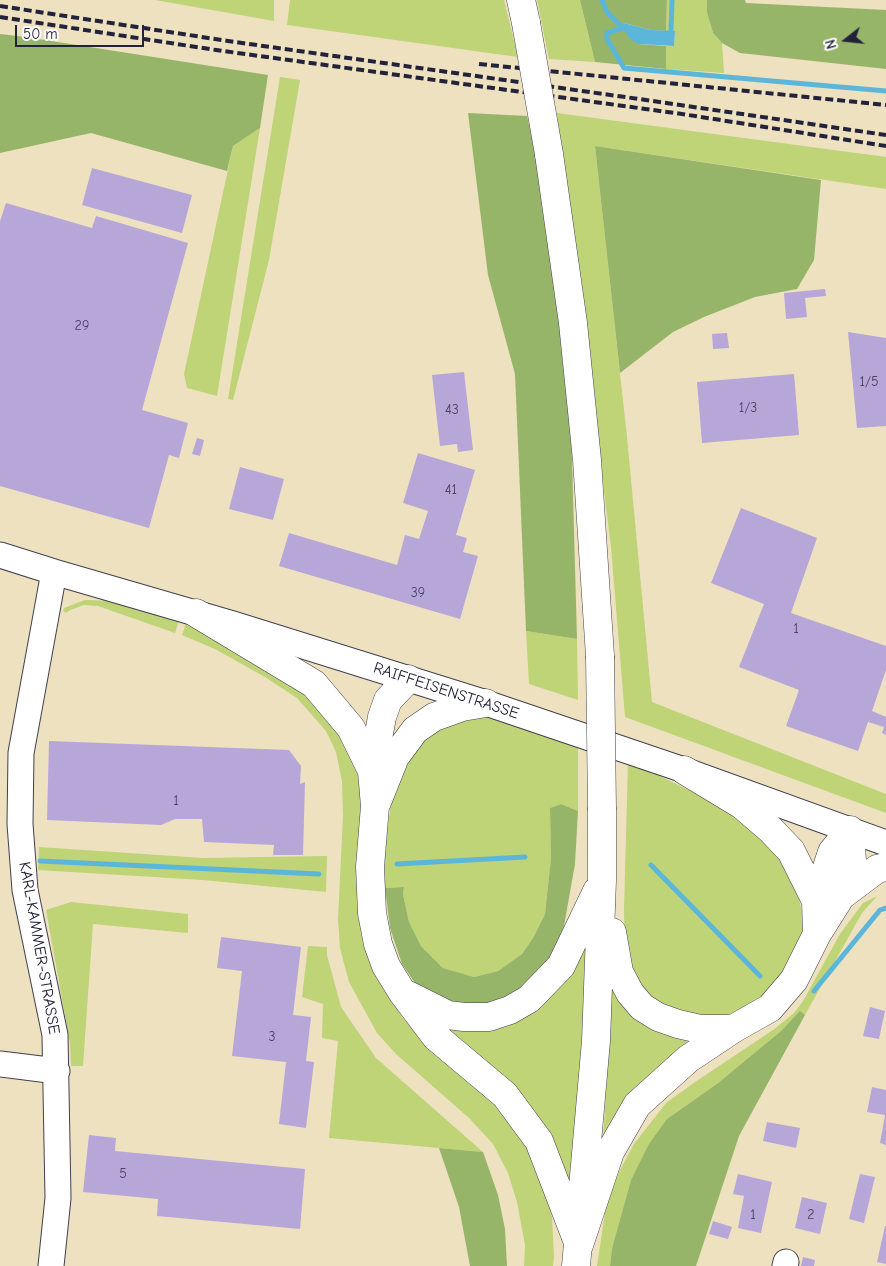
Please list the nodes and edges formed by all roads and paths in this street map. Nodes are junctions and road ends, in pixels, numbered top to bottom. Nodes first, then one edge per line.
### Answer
1 (523, 12) edge
2 (0, 554) edge
3 (54, 572) junction
4 (196, 612) junction
5 (408, 679) junction
6 (486, 703) junction
7 (394, 757) junction
8 (684, 770) junction
9 (372, 771) junction
10 (375, 806) junction
11 (850, 830) junction
12 (886, 844) edge
13 (886, 867) edge
14 (602, 880) junction
15 (829, 899) junction
16 (402, 992) junction
17 (733, 1029) junction
18 (0, 1064) edge
19 (57, 1072) junction
20 (578, 1255) edge
21 (52, 1266) edge

1 - 14 main road, bridge
2 - 3 street, RAIFFEISENSTRASSE
3 - 4 street, RAIFFEISENSTRASSE
3 - 19 street, KARL-KAMMER-STRASSE
4 - 5 street, RAIFFEISENSTRASSE
4 - 9 main road
5 - 6 street, RAIFFEISENSTRASSE
5 - 7 main road
5 - 9 main road
6 - 7 main road
6 - 8 street, RAIFFEISENSTRASSE
7 - 10 main road
8 - 11 street, RAIFFEISENSTRASSE
8 - 15 main road
9 - 10 main road
10 - 16 main road
11 - 12 street, RAIFFEISENSTRASSE
11 - 15 main road
13 - 15 main road
14 - 16 main road
14 - 17 main road
14 - 20 main road
15 - 17 main road
16 - 20 main road
17 - 20 main road
18 - 19 street
19 - 21 street, KARL-KAMMER-STRASSE

